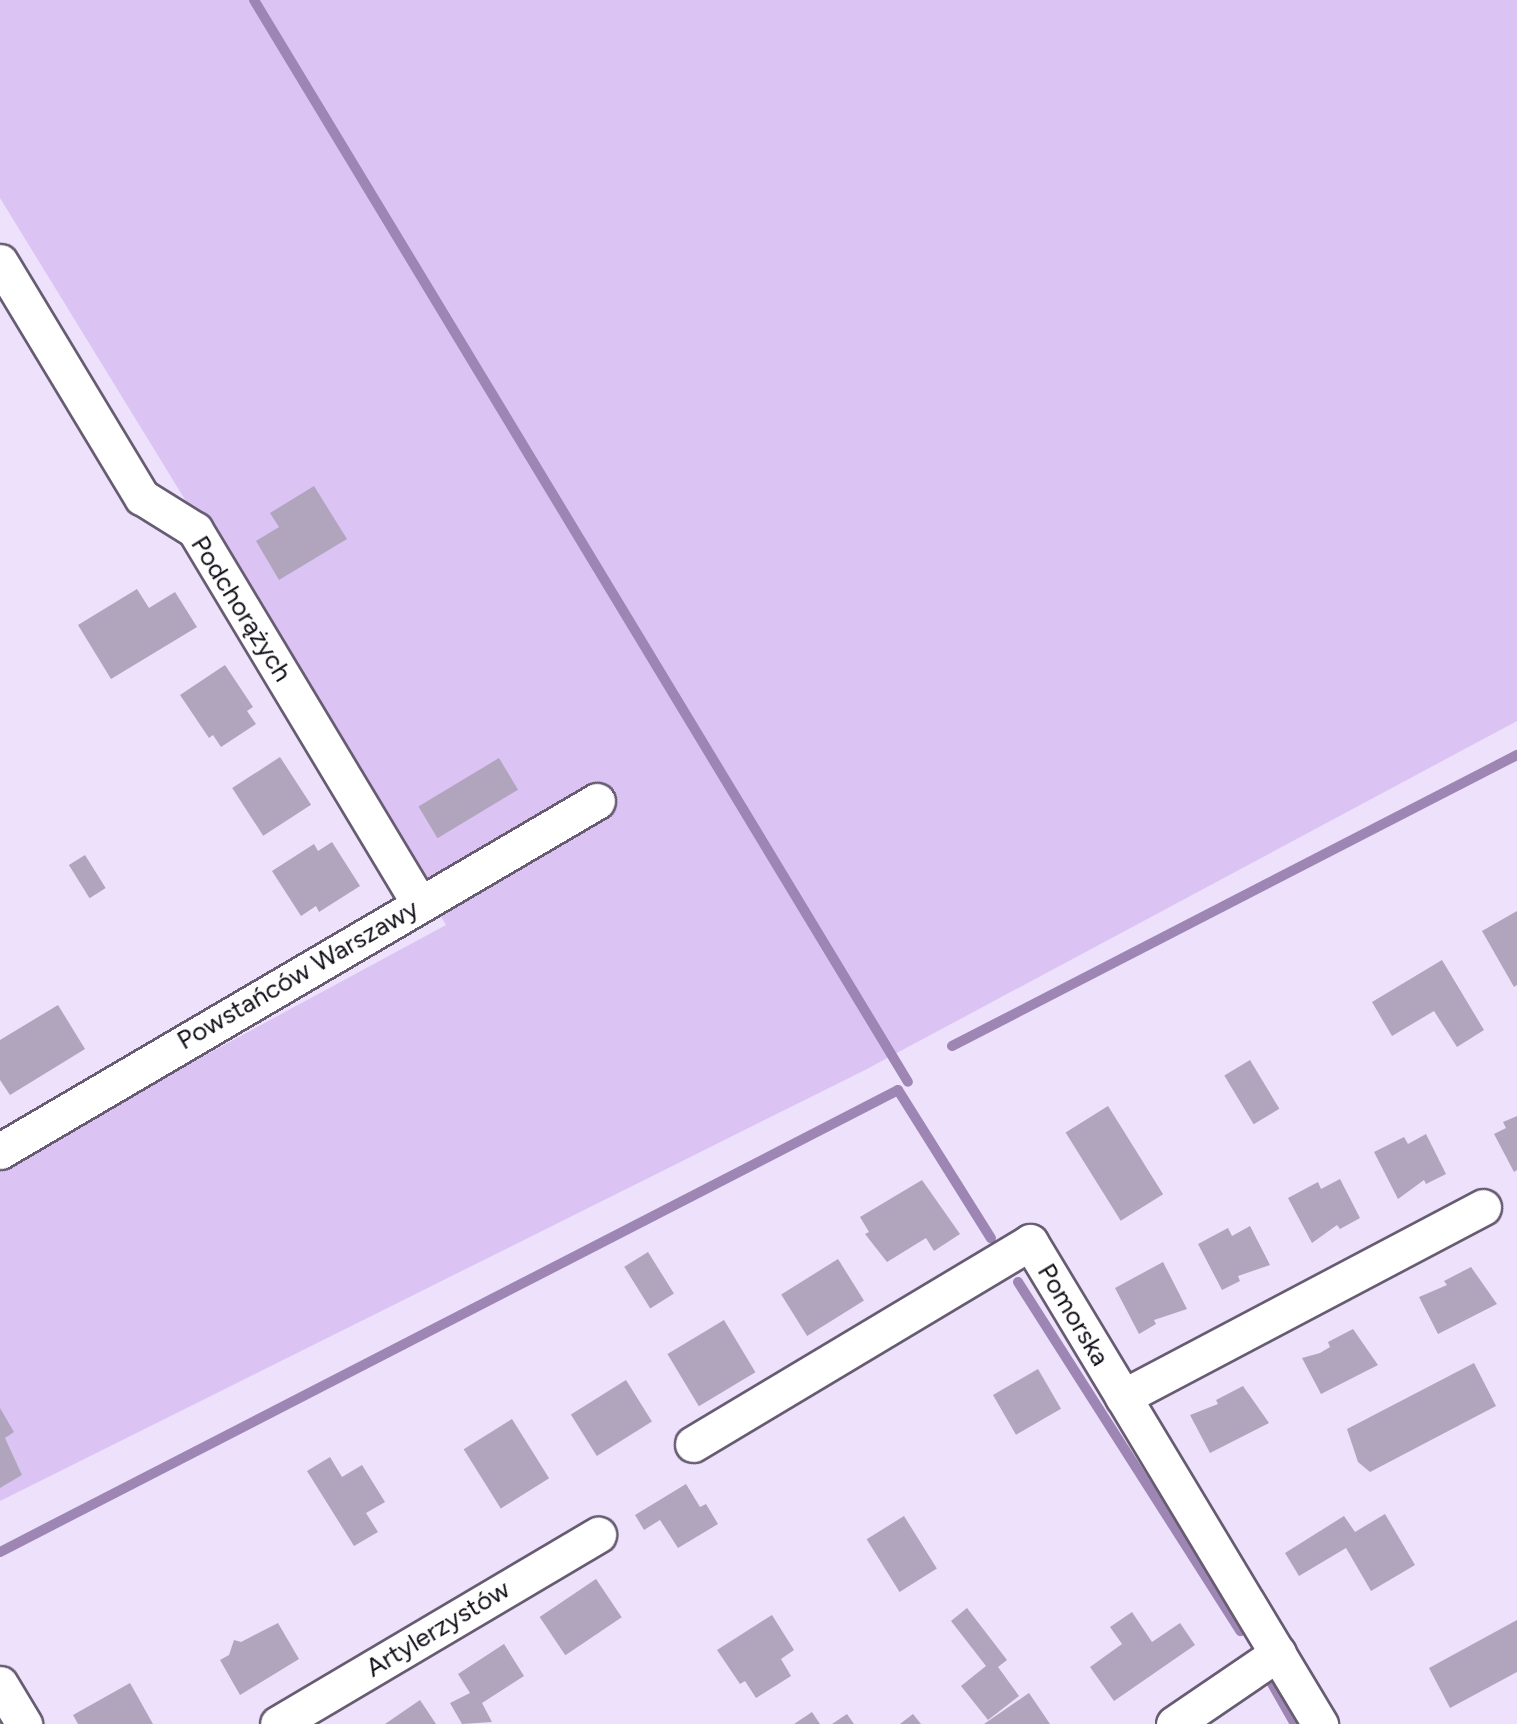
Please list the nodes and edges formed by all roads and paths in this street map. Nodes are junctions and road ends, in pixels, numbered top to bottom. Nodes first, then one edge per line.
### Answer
1 (0, 262) edge
2 (597, 801) dead end
3 (420, 904) junction
4 (0, 1151) edge
5 (1483, 1207) dead end
6 (1123, 1397) junction
7 (693, 1444) dead end
8 (598, 1535) dead end
9 (1278, 1653) junction
10 (0, 1684) edge
11 (24, 1724) edge
12 (278, 1724) edge
13 (1174, 1724) edge
14 (1320, 1724) edge

1 - 3 street, Podchorążych
2 - 3 street, Powstańców Warszawy
3 - 4 street, Powstańców Warszawy
5 - 6 street
6 - 7 street, Pomorska
6 - 9 street, Pomorska
8 - 12 street, Artylerzystów
9 - 13 street
9 - 14 street, Pomorska
10 - 11 street

